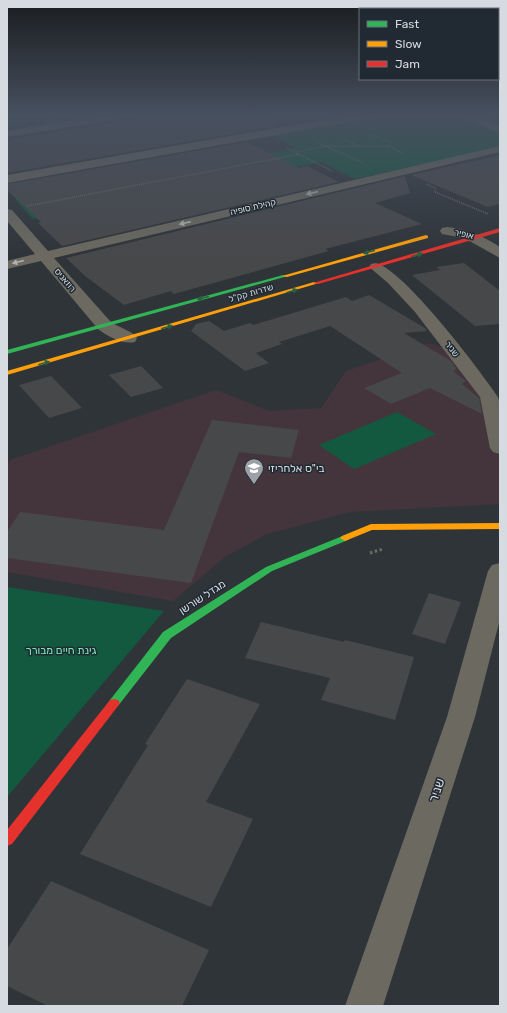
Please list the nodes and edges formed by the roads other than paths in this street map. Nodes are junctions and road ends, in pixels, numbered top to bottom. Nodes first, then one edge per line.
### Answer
1 (109, 161) edge
2 (448, 161) edge
3 (7, 179) edge
4 (7, 213) edge
5 (494, 216) road end
6 (500, 230) edge
7 (439, 233) junction
8 (476, 237) junction
9 (500, 254) edge
10 (44, 256) junction
11 (7, 265) edge
12 (376, 267) junction
13 (104, 325) junction
14 (130, 338) junction
15 (7, 352) edge
16 (7, 374) edge
17 (500, 448) edge
18 (500, 526) edge
19 (500, 571) edge
20 (7, 840) edge
21 (364, 1006) edge

1 - 3 street
2 -> 10 street, קהילת סופיה
4 - 10 street, רוזאניס
5 - 7 main road, שדרות קק"ל
6 - 8 main road, שדרות קק"ל
7 - 8 street, אופיר
7 -> 13 main road, שדרות קק"ל
8 - 9 street, אופיר
12 -> 8 main road, שדרות קק"ל
10 -> 11 street, קהילת סופיה
10 - 13 street, רוזאניס
14 -> 12 main road, שדרות קק"ל
12 - 17 street, שניר
13 - 14 street, רוזאניס
13 - 15 main road, שדרות קק"ל
16 -> 14 main road, שדרות קק"ל
18 - 20 main road, מגדל שורשן
19 - 21 street, שניר

